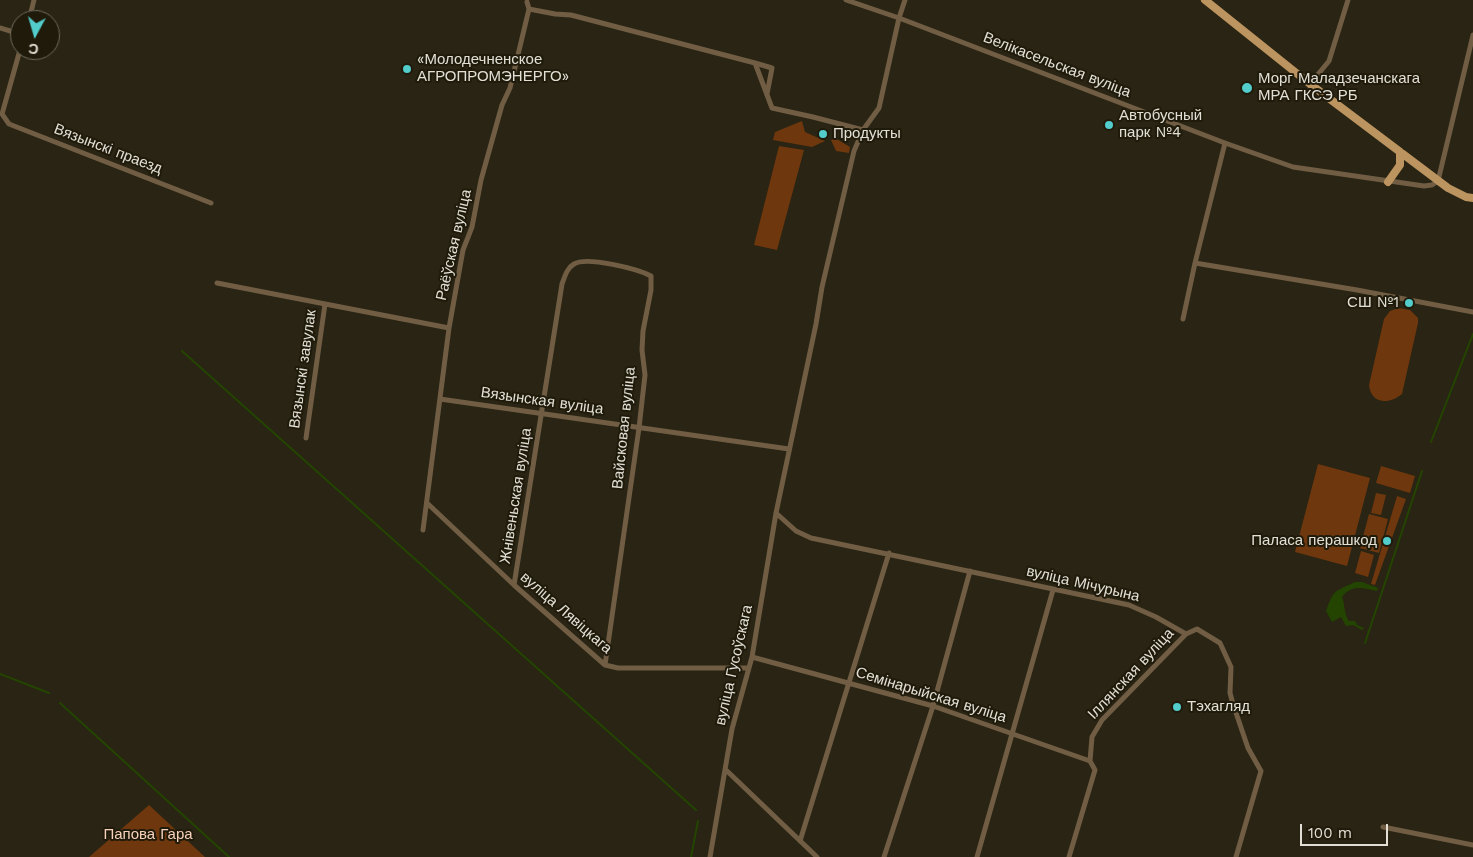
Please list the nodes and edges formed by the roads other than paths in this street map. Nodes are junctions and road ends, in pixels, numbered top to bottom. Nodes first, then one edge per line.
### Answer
1 (525, 0) edge
2 (846, 0) edge
3 (905, 0) edge
4 (1205, 0) edge
5 (1348, 0) edge
6 (529, 9) junction
7 (899, 18) junction
8 (1473, 35) edge
9 (17, 60) edge
10 (755, 63) junction
11 (1310, 84) junction
12 (767, 94) junction
13 (863, 130) junction
14 (1225, 143) junction
15 (1400, 152) junction
16 (1438, 181) junction
17 (1388, 182) junction
18 (1473, 198) edge
19 (210, 202) dead end
20 (1195, 263) junction
21 (572, 265) joint
22 (217, 283) dead end
23 (324, 304) junction
24 (1473, 312) edge
25 (1183, 318) dead end
26 (449, 328) junction
27 (440, 399) junction
28 (542, 414) junction
29 (639, 428) junction
30 (306, 438) dead end
31 (789, 449) junction
32 (427, 503) junction
33 (776, 513) junction
34 (423, 530) dead end
35 (888, 553) junction
36 (970, 571) junction
37 (514, 585) junction
38 (1054, 590) junction
39 (1186, 634) junction
40 (752, 657) junction
41 (605, 665) junction
42 (749, 668) junction
43 (848, 683) junction
44 (933, 706) junction
45 (1013, 735) junction
46 (1090, 761) junction
47 (726, 770) junction
48 (1382, 827) dead end
49 (800, 840) junction
50 (1473, 845) edge
51 (710, 857) edge
52 (817, 857) edge
53 (884, 857) edge
54 (977, 857) edge
55 (1069, 857) edge
56 (1236, 857) edge

1 - 6 street, Раёўская вуліца
2 - 7 street, Велікасельская вуліца
3 - 7 street
4 - 11 main road
5 - 11 street
6 - 10 street
6 - 26 street, Раёўская вуліца
7 - 13 street
7 - 14 street, Велікасельская вуліца
8 - 16 street
9 - 19 street, Вязынскі праезд
10 - 12 street
10 - 12 street
11 - 15 main road
12 - 13 street
13 - 31 street
14 - 17 street, Велікасельская вуліца
14 - 20 street
15 - 16 main road
15 - 17 main road
16 - 17 street, Велікасельская вуліца
16 - 18 main road
20 - 24 street
20 - 25 street
21 - 28 street, Жнівеньская вуліца
21 - 29 street, Вайсковая вуліца
22 - 23 street
23 - 26 street
23 - 30 street, Вязынскі завулак
26 - 27 street, Раёўская вуліца
27 - 28 street, Вязынская вуліца
27 - 32 street, Раёўская вуліца
28 - 29 street, Вязынская вуліца
28 - 37 street, Жнівеньская вуліца
29 - 31 street, Вязынская вуліца
29 - 41 street, Вайсковая вуліца
31 - 33 street, вуліца Гусоўскага
32 - 34 street, Раёўская вуліца
32 - 37 street, вуліца Лявіцкага
33 - 35 street, вуліца Мічурына
33 - 40 street, вуліца Гусоўскага
35 - 36 street, вуліца Мічурына
35 - 43 street
36 - 38 street, вуліца Мічурына
36 - 44 street
37 - 41 street, вуліца Лявіцкага
38 - 39 street, вуліца Мічурына
38 - 45 street
39 - 46 street, Іллянская вуліца
39 - 56 street, вуліца Мічурына
40 - 42 street, вуліца Гусоўскага
40 - 43 street, Семінарыйская вуліца
41 - 42 street, вуліца Лявіцкага
42 - 47 street, вуліца Гусоўскага
43 - 44 street, Семінарыйская вуліца
43 - 49 street
44 - 45 street, Семінарыйская вуліца
44 - 53 street
45 - 46 street, Семінарыйская вуліца
45 - 54 street
46 - 55 street
47 - 49 street
47 - 51 street, вуліца Гусоўскага
48 - 50 street
49 - 52 street

